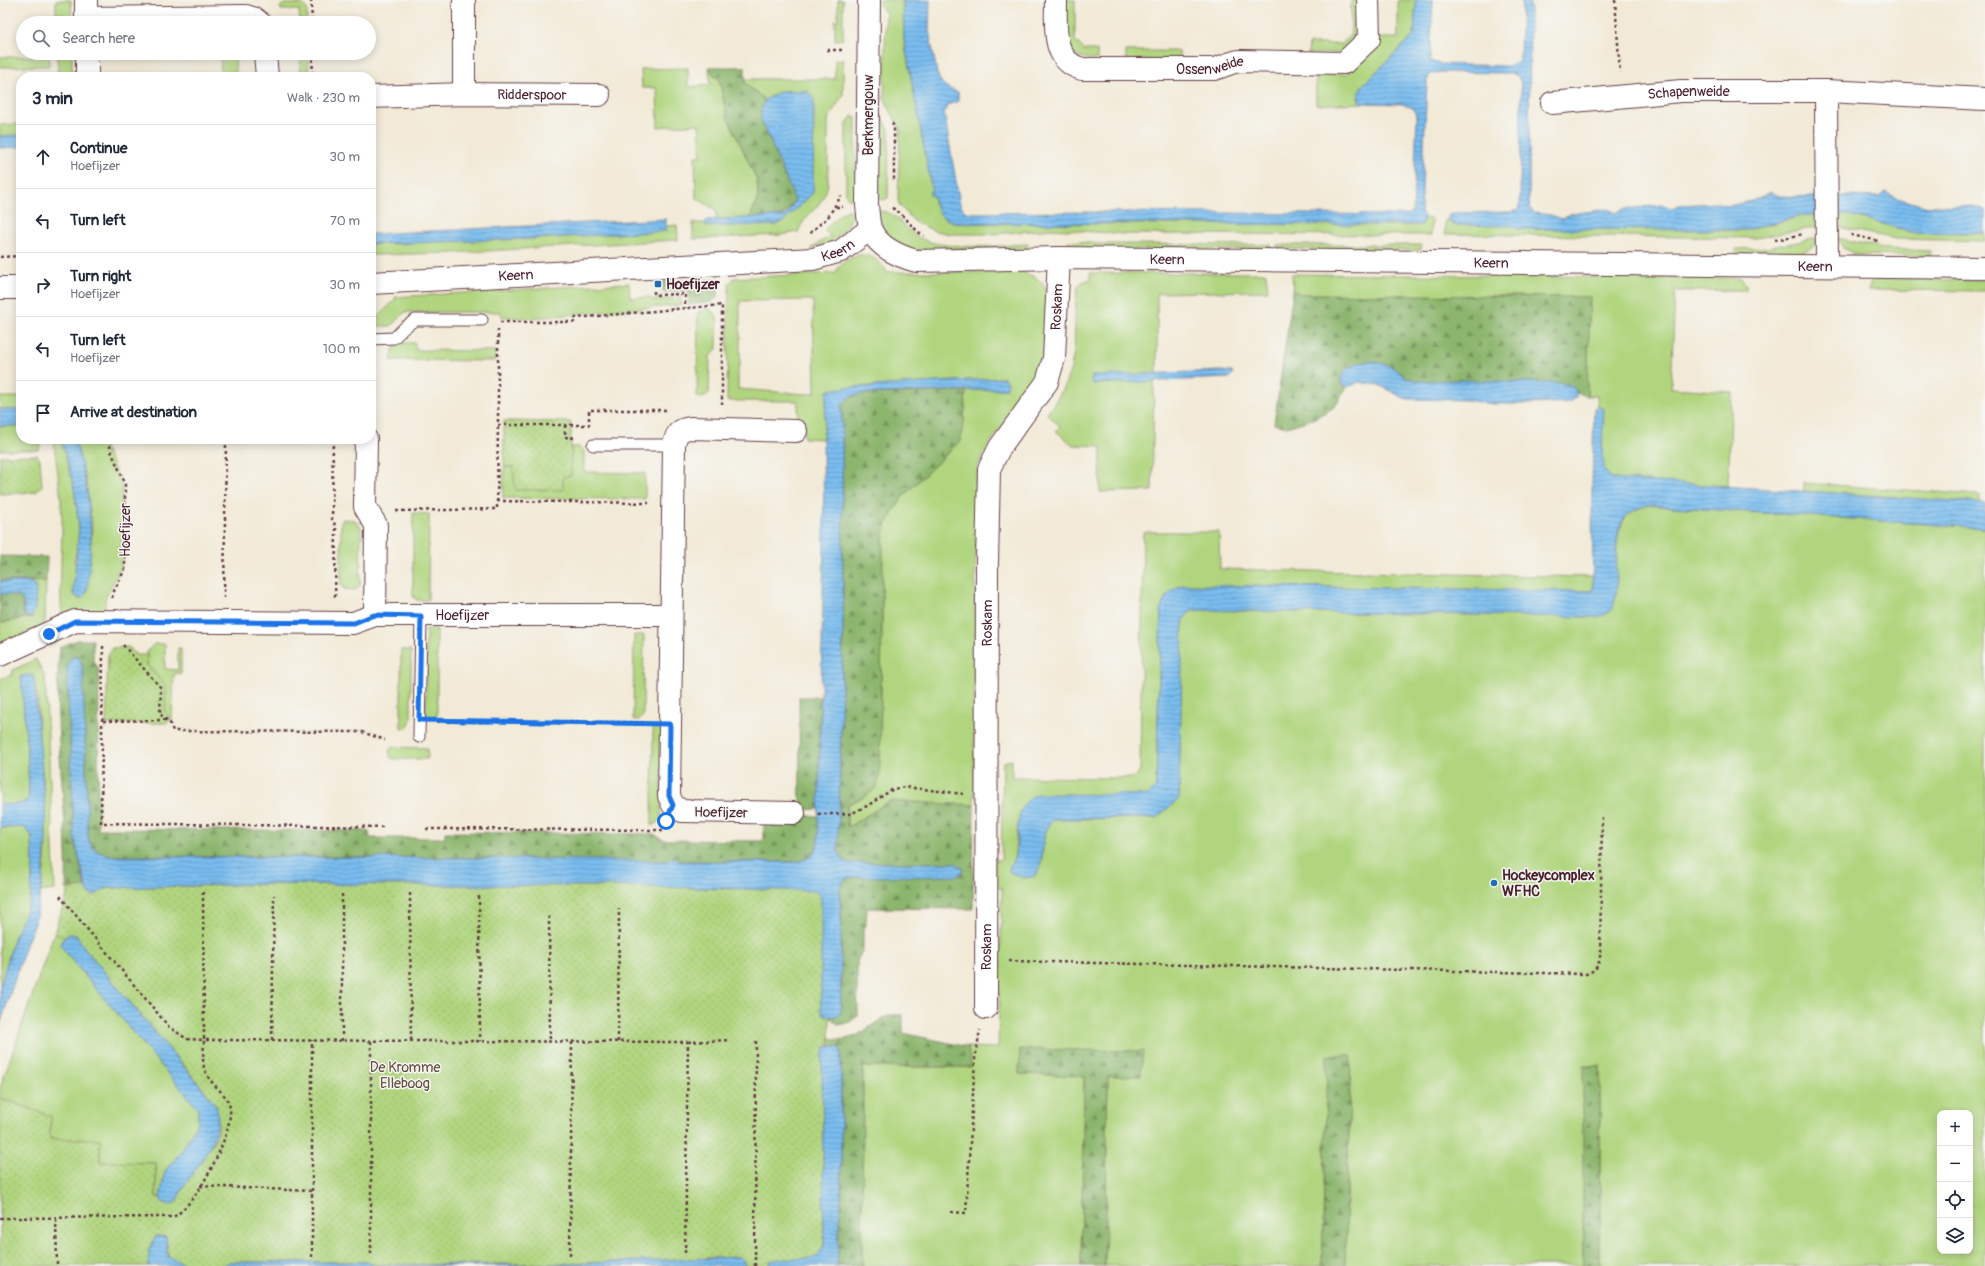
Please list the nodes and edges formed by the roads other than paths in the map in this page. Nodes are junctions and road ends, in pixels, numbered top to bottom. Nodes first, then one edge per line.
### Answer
1 (464, 0) edge
2 (869, 0) edge
3 (1056, 0) edge
4 (1368, 0) edge
5 (86, 14) edge
6 (246, 16) edge
7 (87, 60) edge
8 (266, 60) edge
9 (87, 72) edge
10 (267, 72) edge
11 (1826, 91) junction
12 (464, 94) junction
13 (599, 95) dead end
14 (376, 97) edge
15 (1985, 99) edge
16 (1552, 103) dead end
17 (870, 229) junction
18 (1059, 258) junction
19 (1827, 265) junction
20 (1985, 268) edge
21 (376, 284) edge
22 (0, 288) edge
23 (16, 288) edge
24 (482, 320) dead end
25 (376, 339) edge
26 (796, 431) dead end
27 (366, 444) edge
28 (593, 445) dead end
29 (674, 446) junction
30 (374, 615) junction
31 (671, 615) junction
32 (421, 616) junction
33 (0, 655) edge
34 (419, 737) dead end
35 (802, 813) road end
36 (986, 1008) road end

1 - 12 street
2 - 17 street, Berkmergouw
3 - 4 street, Ossenweide
5 - 6 street
7 - 9 street
8 - 10 street
11 - 15 street, Schapenweide
11 - 16 street, Schapenweide
11 - 19 street
12 - 13 street, Ridderspoor
12 - 14 street, Ridderspoor
17 - 18 street, Keern
17 - 21 street, Keern
18 - 19 street, Keern
18 - 36 street, Roskam
19 - 20 street, Keern
22 - 23 street
24 - 25 lane
26 - 29 street
27 - 30 street
28 - 29 lane
29 - 31 street
30 - 32 street, Hoefijzer
30 - 33 street, Hoefijzer
31 - 32 street, Hoefijzer
31 - 35 street, Hoefijzer
32 - 34 lane, Hoefijzer

